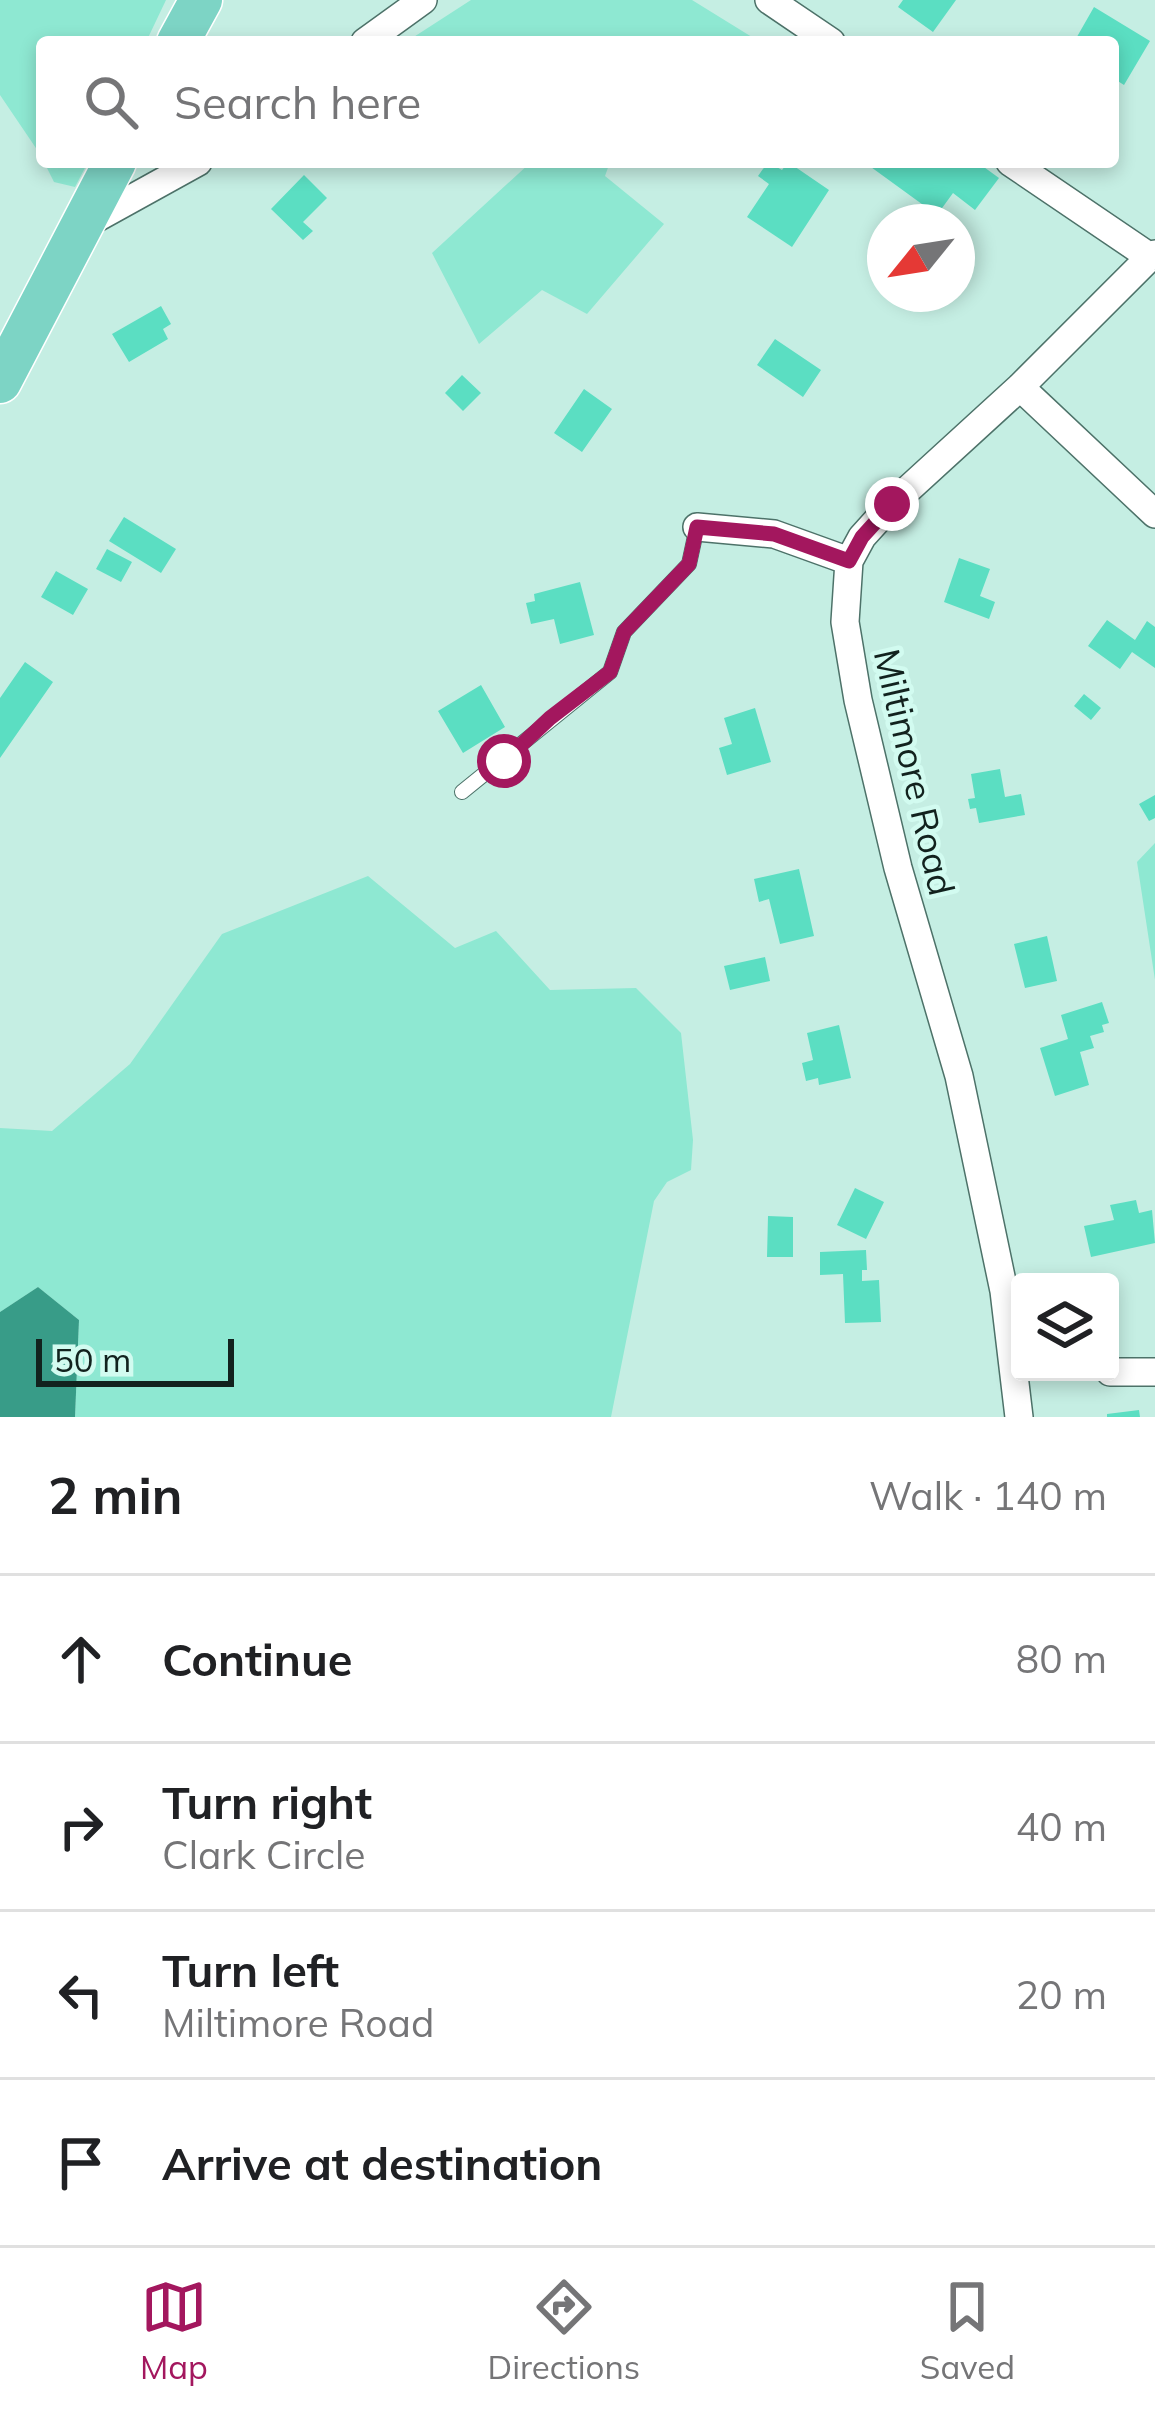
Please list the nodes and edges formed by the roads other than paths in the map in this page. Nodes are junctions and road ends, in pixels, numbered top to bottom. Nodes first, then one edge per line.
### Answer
1 (201, 0) edge
2 (423, 0) edge
3 (769, 0) edge
4 (181, 36) edge
5 (373, 36) edge
6 (822, 36) edge
7 (112, 168) edge
8 (187, 168) edge
9 (1019, 168) edge
10 (80, 227) junction
11 (1153, 255) edge
12 (0, 382) edge
13 (1020, 387) junction
14 (1155, 514) edge
15 (697, 527) joint
16 (849, 561) junction
17 (463, 792) dead end
18 (1011, 1334) edge
19 (1119, 1372) edge
20 (1155, 1372) edge
21 (1017, 1381) edge
22 (1019, 1417) edge

1 - 4 main road
2 - 5 street
3 - 6 street
7 - 10 main road
8 - 10 street
9 - 11 street
10 - 12 main road
11 - 13 street
13 - 14 street
13 - 16 street
15 - 16 street
15 - 17 lane
16 - 18 street, Miltimore Road
19 - 20 street
21 - 22 street, Miltimore Road

